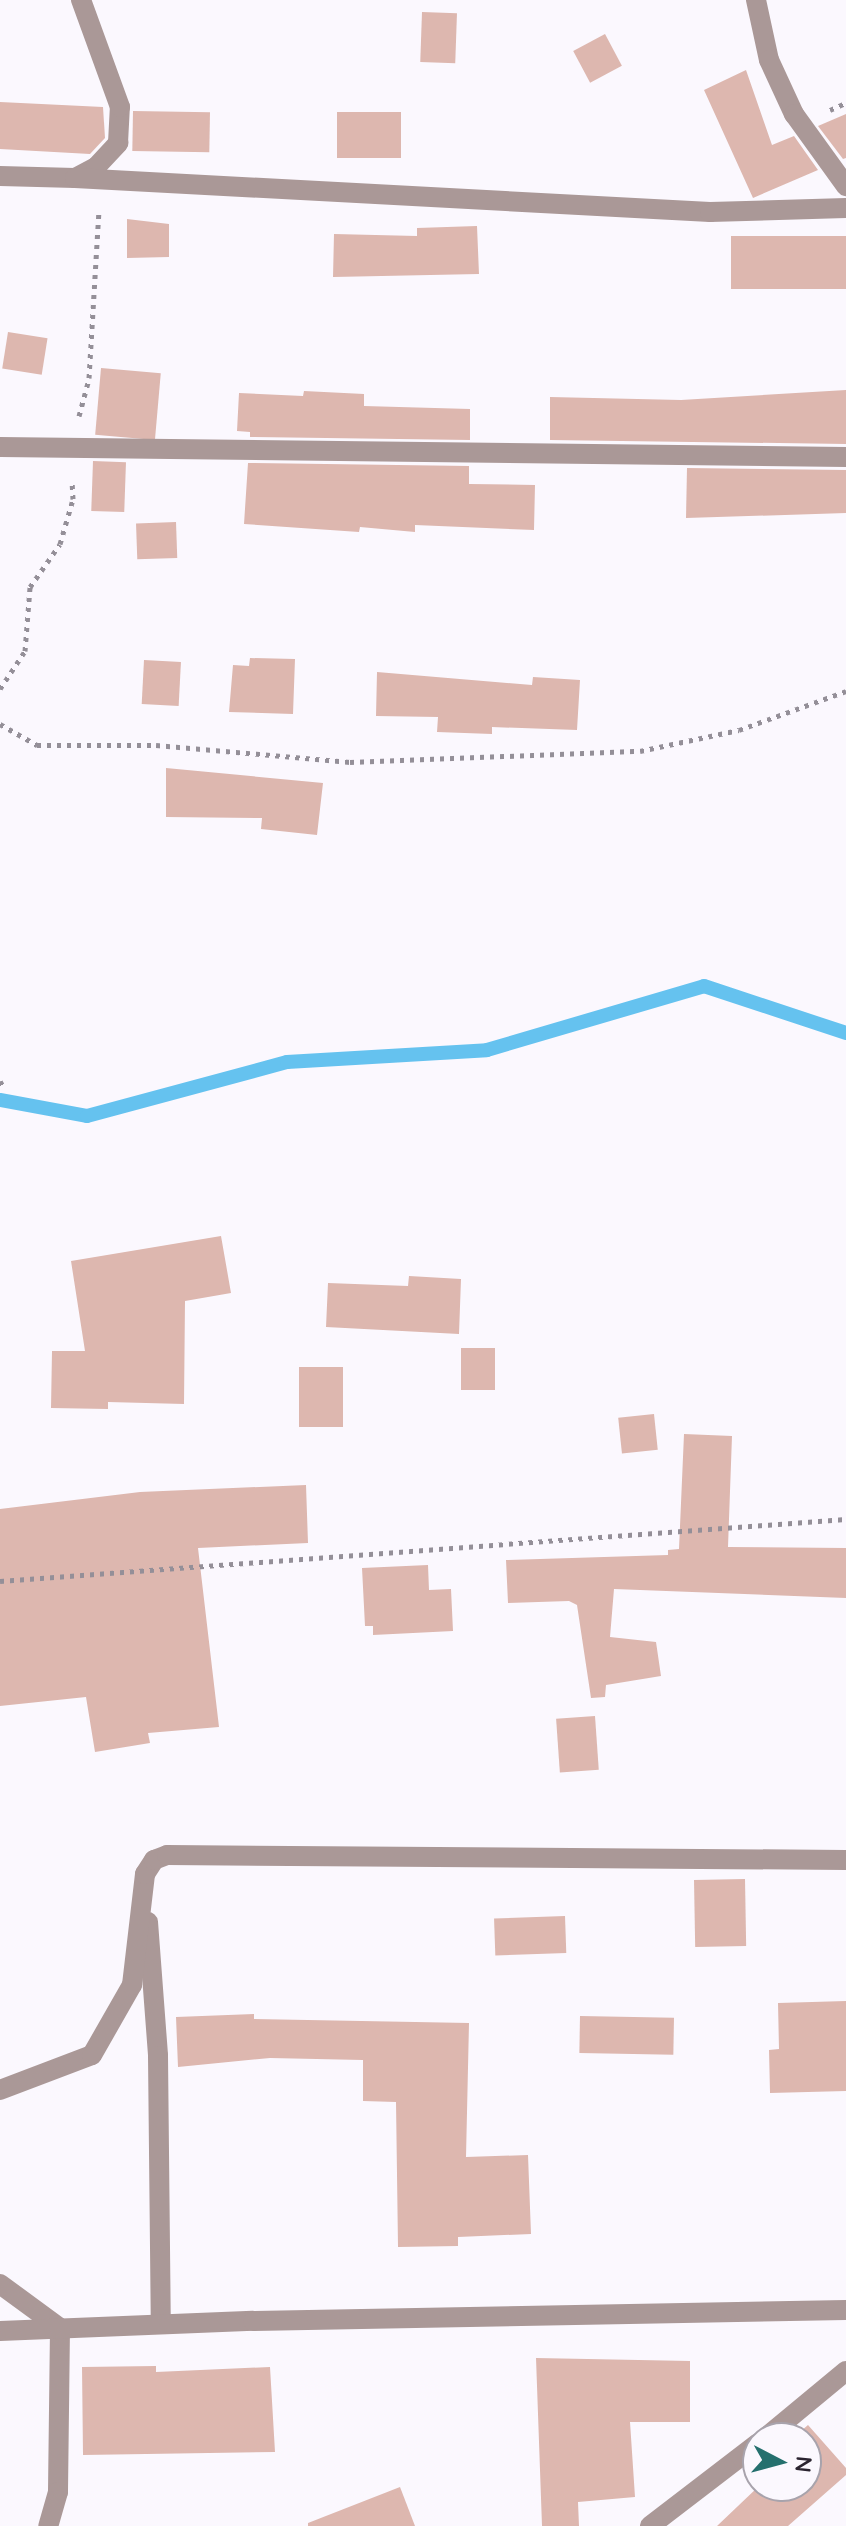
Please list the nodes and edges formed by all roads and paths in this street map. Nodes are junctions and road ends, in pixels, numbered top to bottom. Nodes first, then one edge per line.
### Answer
1 (81, 0) edge
2 (756, 0) edge
3 (0, 176) edge
4 (75, 178) junction
5 (846, 186) edge
6 (846, 208) edge
7 (0, 447) edge
8 (846, 457) edge
9 (846, 691) edge
10 (0, 724) edge
11 (846, 1519) edge
12 (0, 1581) edge
13 (846, 1860) edge
14 (145, 1874) junction
15 (0, 2090) edge
16 (0, 2284) edge
17 (846, 2310) edge
18 (161, 2323) junction
19 (60, 2328) junction
20 (0, 2331) edge
21 (846, 2371) edge
22 (784, 2422) edge
23 (742, 2455) edge
24 (48, 2526) edge
25 (650, 2526) edge

1 - 4 street
2 - 5 street
3 - 4 street
4 - 6 street
7 - 8 street
9 - 10 path
11 - 12 path
13 - 14 street
14 - 15 street
14 - 18 street
16 - 19 street
17 - 18 street
18 - 19 street
19 - 20 street
19 - 24 street
21 - 22 street
23 - 25 street

